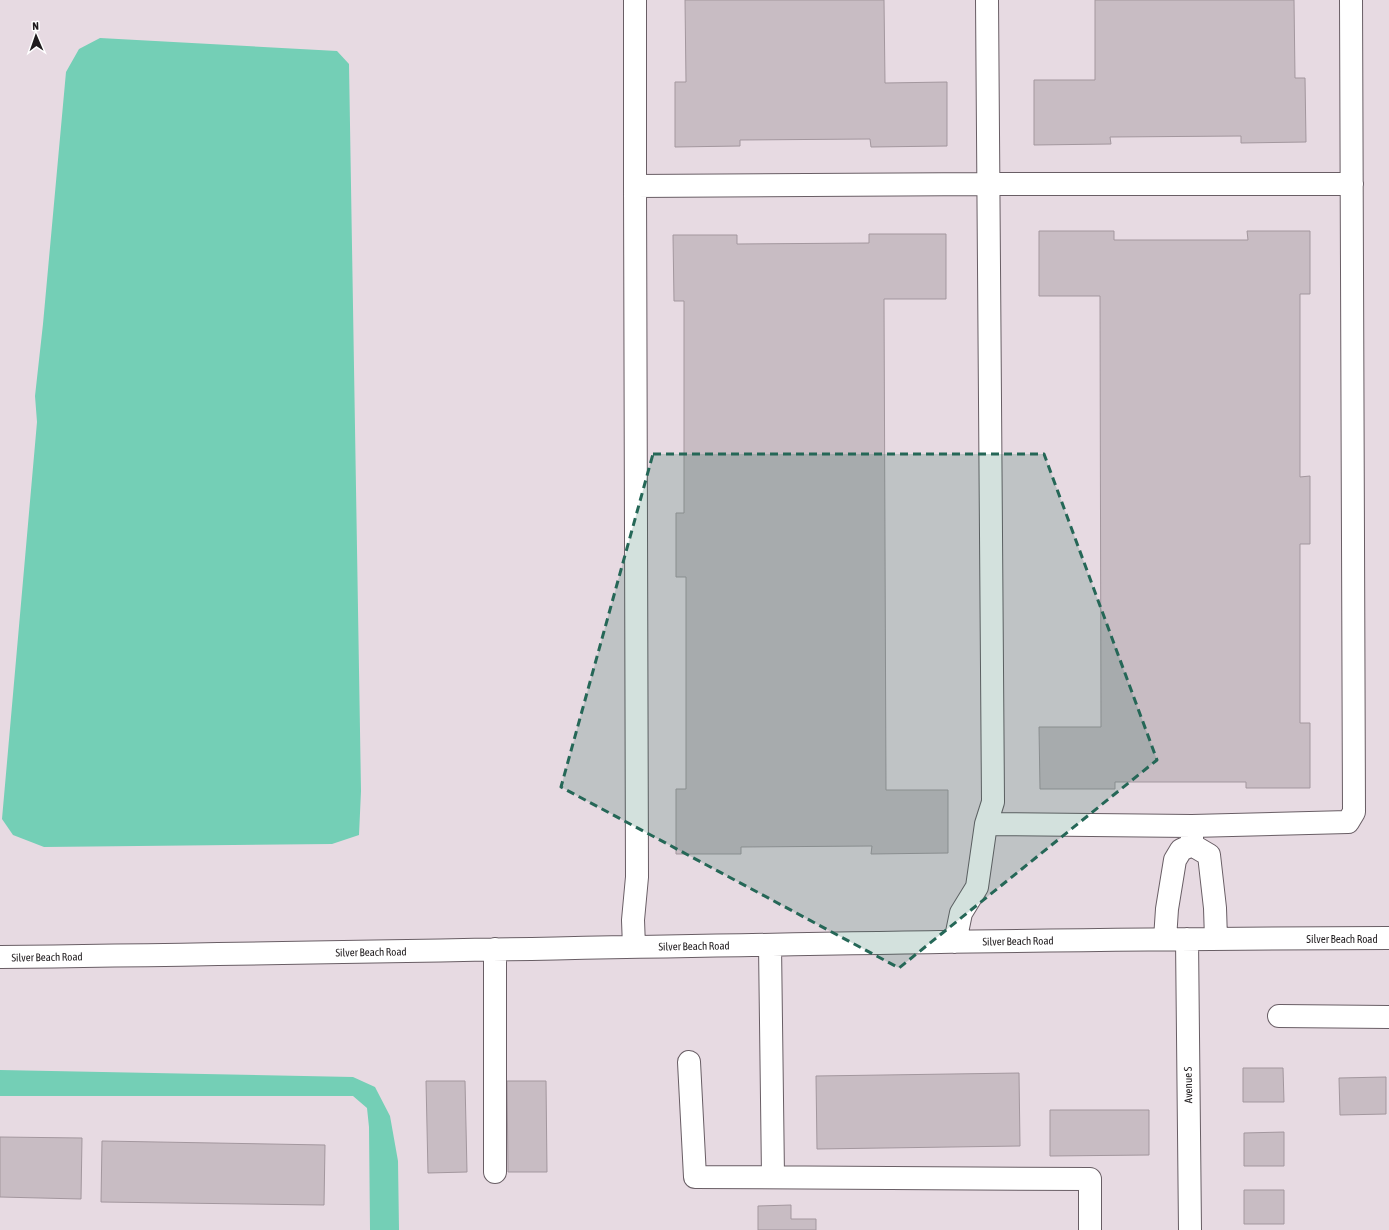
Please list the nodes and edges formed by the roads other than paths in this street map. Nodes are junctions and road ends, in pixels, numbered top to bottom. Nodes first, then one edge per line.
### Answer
1 (635, 0) edge
2 (988, 0) edge
3 (1351, 0) edge
4 (989, 184) junction
5 (1352, 184) junction
6 (635, 186) junction
7 (986, 824) junction
8 (1192, 835) junction
9 (1389, 938) edge
10 (1164, 939) junction
11 (1187, 939) junction
12 (1216, 939) junction
13 (954, 942) junction
14 (770, 945) junction
15 (634, 947) junction
16 (495, 949) junction
17 (0, 957) edge
18 (1279, 1016) dead end
19 (1389, 1017) edge
20 (689, 1062) dead end
21 (495, 1172) dead end
22 (773, 1176) junction
23 (1090, 1230) edge
24 (1190, 1230) edge

1 - 6 street
2 - 4 street
3 - 5 street
4 - 5 street
4 - 6 street
4 - 7 street
5 - 8 street
6 - 15 street
7 - 8 street
7 - 13 street
8 - 10 street
8 - 12 street
9 - 12 street, Silver Beach Road
10 - 11 street, Silver Beach Road
10 - 13 street, Silver Beach Road
11 - 12 street, Silver Beach Road
11 - 24 street, Avenue S
13 - 14 street, Silver Beach Road
14 - 15 street, Silver Beach Road
14 - 22 street
15 - 16 street, Silver Beach Road
16 - 17 street, Silver Beach Road
16 - 21 street
18 - 19 street
20 - 22 street
22 - 23 street

